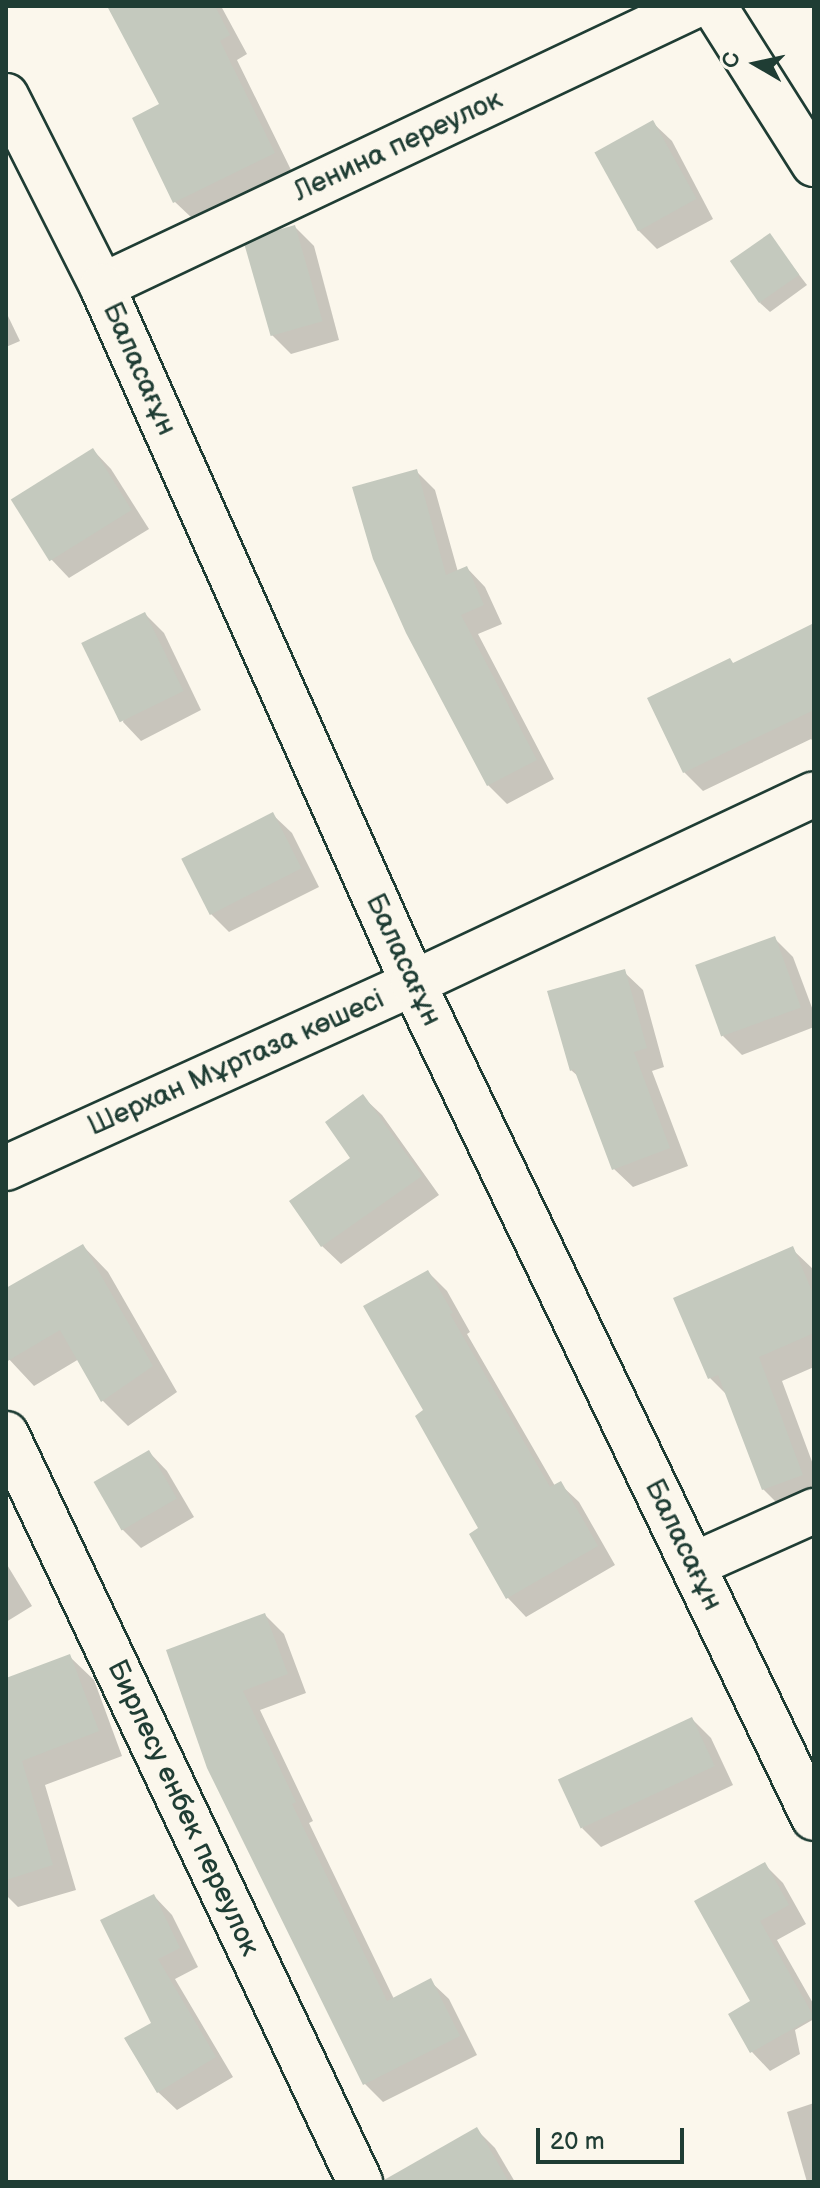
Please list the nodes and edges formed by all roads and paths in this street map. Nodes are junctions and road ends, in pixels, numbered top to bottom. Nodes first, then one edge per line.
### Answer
1 (694, 6) edge
2 (714, 6) edge
3 (6, 96) edge
4 (814, 164) edge
5 (102, 286) junction
6 (814, 794) edge
7 (413, 983) junction
8 (6, 1168) edge
9 (6, 1434) edge
10 (814, 1511) edge
11 (693, 1565) junction
12 (814, 1818) edge
13 (360, 2182) edge

1 - 5 street, Ленина переулок
2 - 4 street
3 - 5 street, Баласағұн
5 - 7 street, Баласағұн
6 - 7 street, Шерхан Мұртаза көшесі
7 - 8 street, Шерхан Мұртаза көшесі
7 - 11 street, Баласағұн
9 - 13 street, Бирлесу енбек переулок
10 - 11 street
11 - 12 street, Баласағұн

